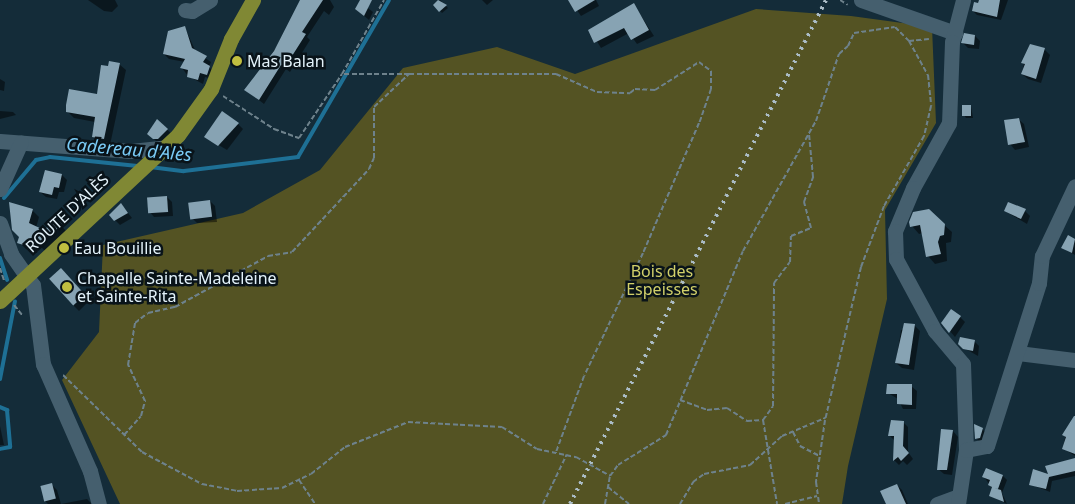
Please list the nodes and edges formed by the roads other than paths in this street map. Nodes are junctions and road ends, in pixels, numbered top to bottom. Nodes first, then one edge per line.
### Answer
1 (210, 0) edge
2 (253, 0) edge
3 (861, 0) edge
4 (963, 0) edge
5 (185, 10) dead end
6 (954, 33) junction
7 (8, 138) edge
8 (162, 148) junction
9 (1075, 186) edge
10 (0, 189) edge
11 (0, 224) edge
12 (15, 280) junction
13 (0, 301) edge
14 (1018, 353) junction
15 (1075, 360) edge
16 (966, 450) junction
17 (959, 500) edge
18 (99, 504) edge
19 (937, 504) edge

1 - 5 street
2 - 8 main road, ROUTE D'ALÈS
3 - 6 street
4 - 6 street
6 - 16 street
7 - 8 street
7 - 10 street
8 - 12 main road, ROUTE D'ALÈS
9 - 14 street
11 - 12 street
12 - 13 main road, ROUTE D'ALÈS
12 - 18 street
14 - 15 street
14 - 16 street
16 - 17 street
17 - 19 street

